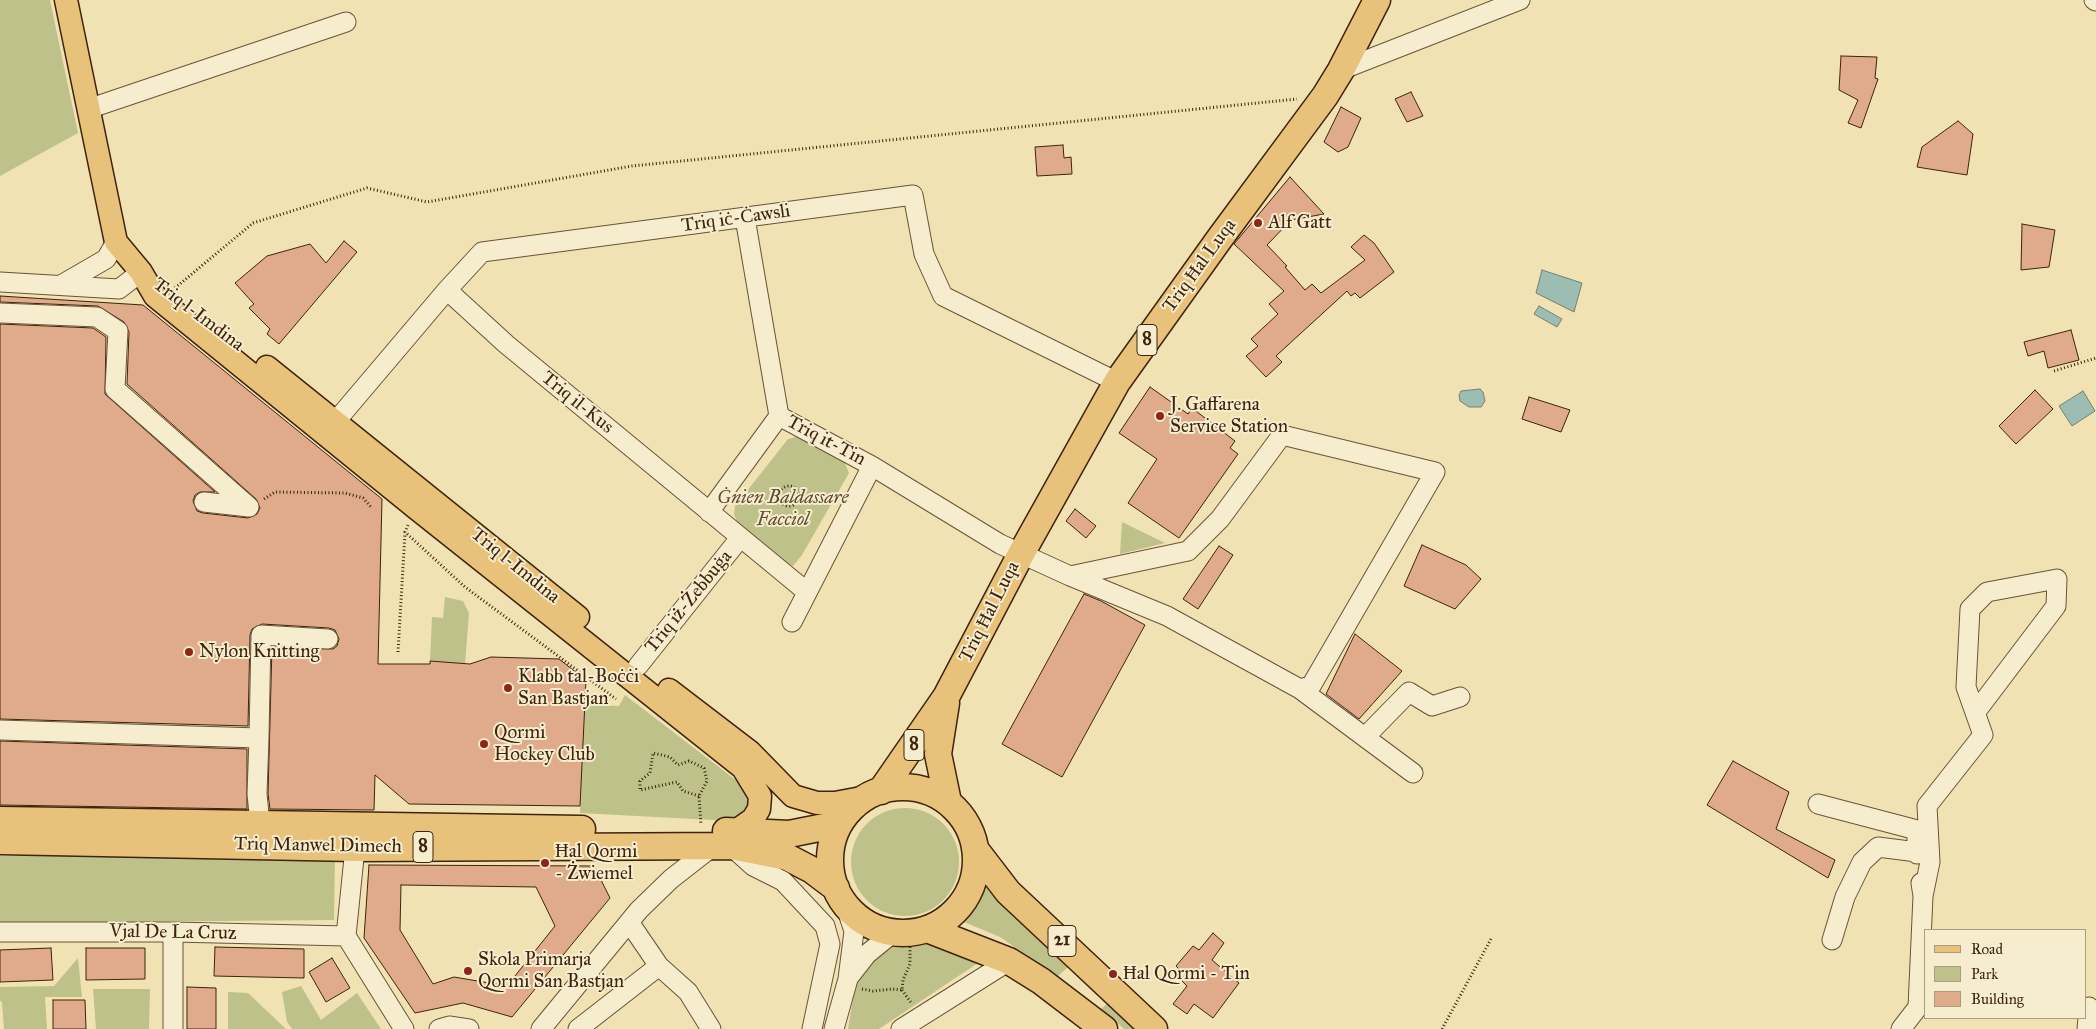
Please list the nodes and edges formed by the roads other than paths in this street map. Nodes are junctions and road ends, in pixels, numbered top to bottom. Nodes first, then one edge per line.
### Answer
1 (66, 0) edge
2 (1377, 0) edge
3 (1520, 0) edge
4 (346, 22) dead end
5 (1341, 70) junction
6 (88, 109) junction
7 (745, 218) junction
8 (116, 242) junction
9 (141, 272) junction
10 (0, 282) edge
11 (61, 285) junction
12 (447, 290) junction
13 (0, 313) edge
14 (1117, 382) junction
15 (778, 416) junction
16 (336, 421) junction
17 (872, 466) junction
18 (204, 502) dead end
19 (709, 512) junction
20 (740, 538) junction
21 (1020, 554) junction
22 (1070, 576) junction
23 (807, 592) junction
24 (792, 622) dead end
25 (328, 639) dead end
26 (638, 666) junction
27 (1300, 689) junction
28 (946, 697) junction
29 (1460, 697) dead end
30 (1975, 713) junction
31 (0, 730) edge
32 (1365, 737) junction
33 (259, 738) junction
34 (1413, 773) dead end
35 (874, 794) junction
36 (948, 802) junction
37 (1818, 804) dead end
38 (0, 820) edge
39 (256, 824) junction
40 (839, 824) junction
41 (720, 839) junction
42 (0, 840) edge
43 (666, 846) junction
44 (355, 848) junction
45 (975, 849) junction
46 (1917, 852) junction
47 (671, 879) junction
48 (840, 896) junction
49 (1923, 896) junction
50 (629, 922) junction
51 (910, 931) junction
52 (0, 932) edge
53 (173, 932) junction
54 (346, 936) junction
55 (1832, 940) dead end
56 (1009, 961) junction
57 (659, 966) junction
58 (847, 982) junction
59 (2089, 1007) dead end
60 (837, 1026) edge
61 (172, 1029) edge
62 (404, 1029) edge
63 (439, 1029) edge
64 (469, 1029) edge
65 (541, 1029) edge
66 (578, 1029) edge
67 (710, 1029) edge
68 (812, 1029) edge
69 (901, 1029) edge
70 (1104, 1029) edge
71 (1154, 1029) edge
72 (1901, 1029) edge
73 (2087, 1029) edge

1 - 6 main road
2 - 5 highway, Triq Ħal Luqa / 8
3 - 5 street
4 - 6 street
5 - 14 highway, Triq Ħal Luqa / 8
6 - 8 main road
7 - 12 street, Triq iċ-Ċawsli
7 - 14 street, Triq iċ-Ċawsli
7 - 15 street, Triq it-Tin
8 - 9 main road
8 - 11 street
9 - 11 street
9 - 16 main road, Triq l-Imdina
9 - 41 main road, Triq l-Imdina
10 - 11 street
12 - 16 street, Triq iċ-Ċawsli
12 - 19 street, Triq il-Kus
13 - 18 street
14 - 21 highway, Triq Ħal Luqa / 8
15 - 17 street, Triq it-Tin
15 - 19 street
16 - 26 main road, Triq l-Imdina
17 - 21 street, Triq it-Tin
17 - 23 street
19 - 20 street, Triq il-Kus
20 - 23 street, Triq il-Kus
20 - 26 street, Triq iż-Żebbuġa
21 - 22 street, Triq it-Tin
21 - 28 highway, Triq Ħal Luqa / 8
22 - 27 street, Triq it-Tin
22 - 27 street
23 - 24 street
25 - 33 street
26 - 35 main road, Triq l-Imdina
27 - 32 street, Triq it-Tin
28 - 35 highway, Triq Ħal Luqa / 8
28 - 36 highway, Triq Ħal Luqa / 8
29 - 32 street
30 - 30 street
30 - 49 street
31 - 33 street
32 - 34 street, Triq it-Tin
33 - 39 street
35 - 36 highway, 8
35 - 40 highway, 8
36 - 45 highway, 8
37 - 46 street
38 - 39 highway, Triq Manwel Dimech / 8
39 - 41 highway, Triq Manwel Dimech / 8
40 - 41 highway, Triq Manwel Dimech / 8
40 - 48 highway, 8
41 - 43 highway, Triq Manwel Dimech / 8
41 - 47 street
41 - 48 highway, Triq Manwel Dimech / 8
41 - 68 street
42 - 44 highway, Triq Manwel Dimech / 8
43 - 44 highway, Triq Manwel Dimech / 8
43 - 47 street
44 - 54 street
45 - 51 highway, 8
45 - 71 highway, 21
46 - 49 street
46 - 55 street
47 - 50 street
48 - 51 highway, 8
48 - 58 street
49 - 72 street
50 - 57 street
50 - 65 street
51 - 56 highway, 21
51 - 58 street
52 - 53 street, Vjal De La Cruz
53 - 54 street, Vjal De La Cruz
53 - 61 street
54 - 62 street
56 - 69 street
56 - 70 highway, 21
57 - 66 street
57 - 67 street
58 - 60 street
59 - 73 street
63 - 64 street

